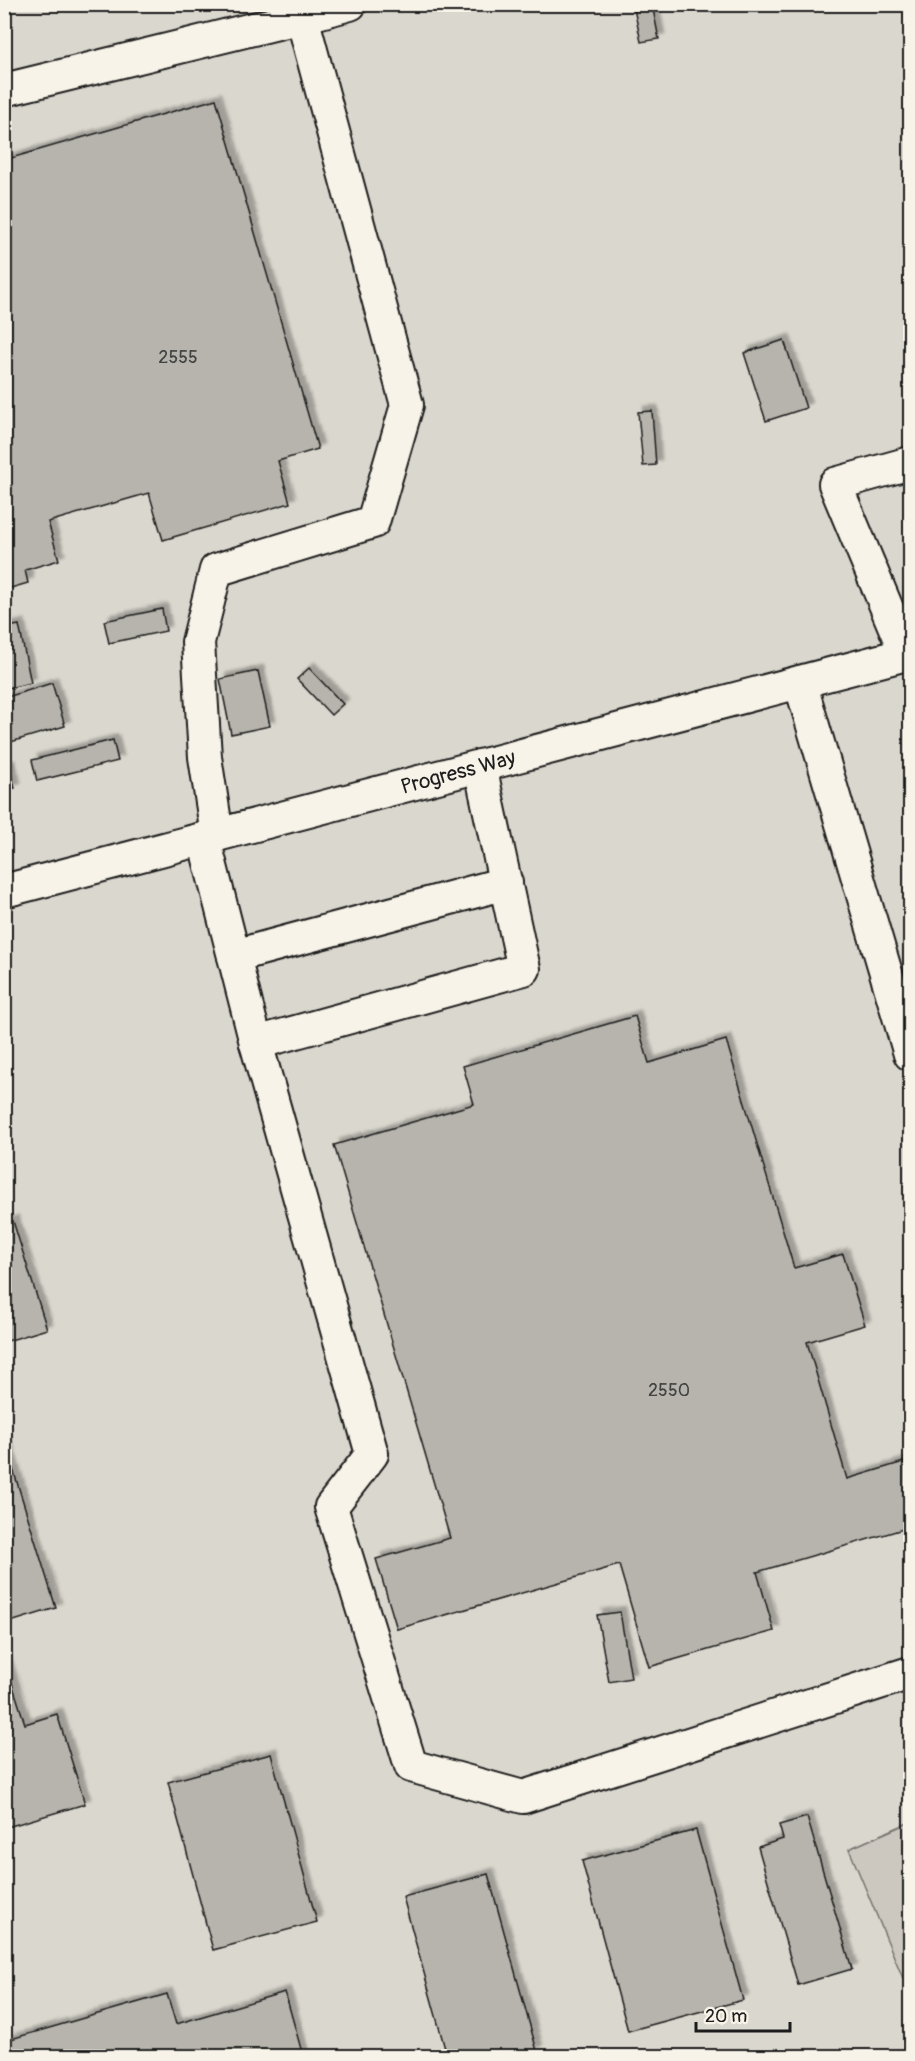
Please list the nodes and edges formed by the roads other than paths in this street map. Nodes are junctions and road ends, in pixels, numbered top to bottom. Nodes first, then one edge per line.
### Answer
1 (350, 4) edge
2 (303, 17) junction
3 (4, 90) edge
4 (910, 463) edge
5 (908, 653) edge
6 (800, 682) junction
7 (480, 766) junction
8 (211, 837) junction
9 (506, 883) junction
10 (4, 891) edge
11 (234, 956) junction
12 (256, 1043) junction
13 (910, 1054) edge
14 (910, 1673) edge

1 - 2 street
2 - 3 street
2 - 8 street
4 - 5 street
5 - 6 street, Progress Way
6 - 7 street, Progress Way
6 - 13 street
7 - 8 street, Progress Way
7 - 9 street
8 - 10 street, Progress Way
8 - 11 street
9 - 11 street
9 - 12 street
11 - 12 street
12 - 14 street

